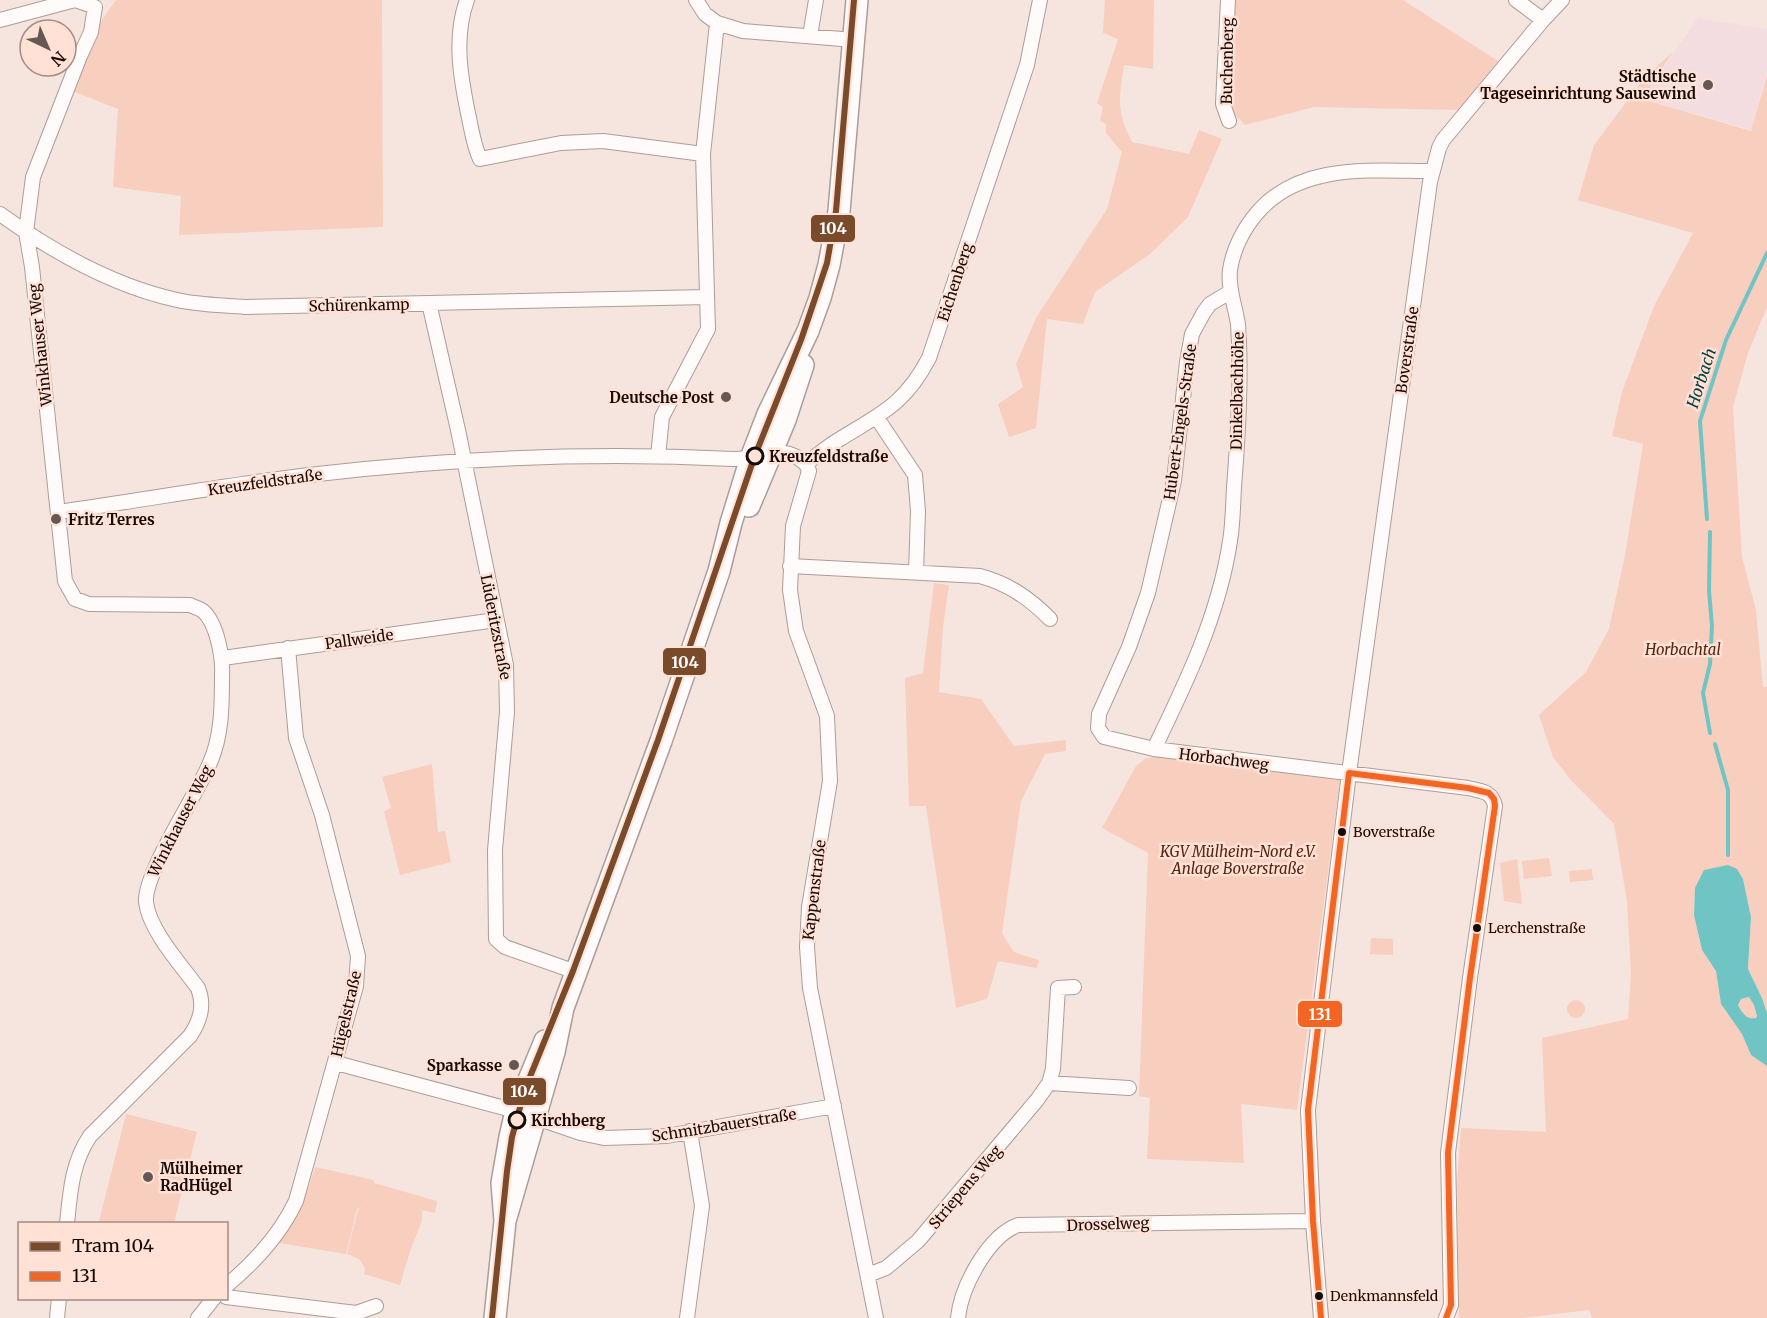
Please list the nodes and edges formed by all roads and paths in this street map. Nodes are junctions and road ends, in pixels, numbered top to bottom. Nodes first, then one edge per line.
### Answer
1 (467, 0) edge
2 (696, 0) edge
3 (816, 0) edge
4 (857, 0) edge
5 (1040, 0) edge
6 (1228, 0) edge
7 (1516, 0) edge
8 (1562, 0) edge
9 (0, 20) edge
10 (1543, 20) junction
11 (717, 23) junction
12 (810, 36) junction
13 (854, 40) junction
14 (1229, 122) dead end
15 (703, 154) junction
16 (1432, 171) junction
17 (0, 214) edge
18 (26, 232) junction
19 (1230, 292) junction
20 (707, 297) junction
21 (429, 303) junction
22 (877, 418) junction
23 (762, 455) junction
24 (658, 456) junction
25 (462, 461) junction
26 (806, 464) junction
27 (58, 512) junction
28 (790, 566) junction
29 (916, 573) junction
30 (1050, 619) dead end
31 (496, 620) junction
32 (288, 648) junction
33 (223, 658) junction
34 (1101, 734) joint
35 (1154, 750) junction
36 (1349, 773) junction
37 (576, 972) junction
38 (1074, 987) dead end
39 (336, 1063) junction
40 (1049, 1083) junction
41 (1129, 1088) dead end
42 (834, 1106) junction
43 (526, 1114) junction
44 (690, 1131) junction
45 (1313, 1221) junction
46 (67, 1222) edge
47 (868, 1275) junction
48 (228, 1284) edge
49 (228, 1297) edge
50 (59, 1300) edge
51 (213, 1300) edge
52 (376, 1306) dead end
53 (57, 1318) edge
54 (198, 1318) edge
55 (495, 1318) edge
56 (687, 1318) edge
57 (876, 1318) edge
58 (958, 1318) edge
59 (1321, 1318) edge
60 (1446, 1318) edge

1 - 15 street
2 - 11 street
3 - 12 street
4 - 13 main road
5 - 22 street, Eichenberg
6 - 14 street, Buchenberg
7 - 10 street
8 - 10 street, Boverstraße
9 - 18 street, Winkhauser Weg
10 - 16 street, Boverstraße
11 - 12 street
11 - 15 street
12 - 13 street
13 - 23 main road
15 - 20 street
16 - 19 street, Dinkelbachhöhe
16 - 36 street, Boverstraße
17 - 18 street
18 - 21 street, Schürenkamp
18 - 27 street, Winkhauser Weg
19 - 34 street, Hubert-Engels-Straße
19 - 35 street, Dinkelbachhöhe
20 - 21 street, Schürenkamp
20 - 24 street
21 - 25 street, Lüderitzstraße
22 - 26 street, Eichenberg
22 - 29 street
23 - 24 street, Kreuzfeldstraße
23 - 26 street
23 - 37 main road
24 - 25 street, Kreuzfeldstraße
25 - 27 street, Kreuzfeldstraße
25 - 31 street, Lüderitzstraße
26 - 28 street, Kappenstraße
27 - 33 street, Winkhauser Weg
28 - 29 street
28 - 42 street, Kappenstraße
29 - 30 street
31 - 32 street, Pallweide
31 - 37 street, Lüderitzstraße
32 - 33 street, Pallweide
32 - 39 street, Hügelstraße
33 - 46 street, Winkhauser Weg
34 - 35 street, Horbachweg
35 - 36 street, Horbachweg
36 - 45 street, Boverstraße
36 - 60 street
37 - 43 main road
38 - 40 street, Striepens Weg
39 - 43 street, Schmitzbauerstraße
39 - 48 street, Hügelstraße
40 - 41 street
40 - 47 street, Striepens Weg
42 - 44 street, Schmitzbauerstraße
42 - 47 street, Kappenstraße
43 - 44 street, Schmitzbauerstraße
43 - 55 main road
44 - 56 street
45 - 58 street, Drosselweg
45 - 59 street, Boverstraße
47 - 57 street, Kappenstraße
49 - 52 street
50 - 53 street
51 - 54 street

